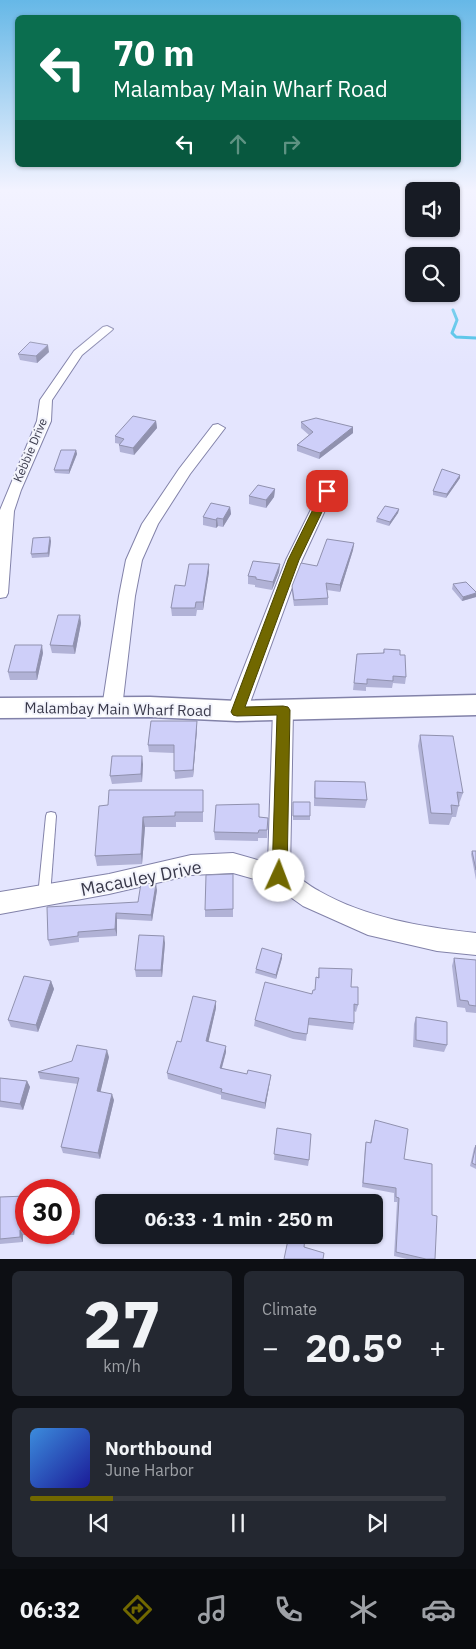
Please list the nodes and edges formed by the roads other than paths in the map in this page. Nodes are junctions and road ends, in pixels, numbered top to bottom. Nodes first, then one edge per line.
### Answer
1 (107, 329) dead end
2 (218, 428) dead end
3 (327, 491) dead end
4 (0, 593) edge
5 (476, 705) edge
6 (0, 708) edge
7 (112, 708) junction
8 (283, 710) junction
9 (237, 712) junction
10 (51, 816) dead end
11 (279, 876) junction
12 (44, 896) junction
13 (0, 903) edge
14 (476, 944) edge

1 - 4 street, Kebbie Drive
2 - 7 street
3 - 9 street
5 - 8 street, Malambay Main Wharf Road
6 - 7 street, Malambay Main Wharf Road
7 - 9 street, Malambay Main Wharf Road
8 - 9 street, Malambay Main Wharf Road
8 - 11 street
10 - 12 lane
11 - 12 street, Macauley Drive
11 - 14 street, Macauley Drive
12 - 13 street, Macauley Drive

